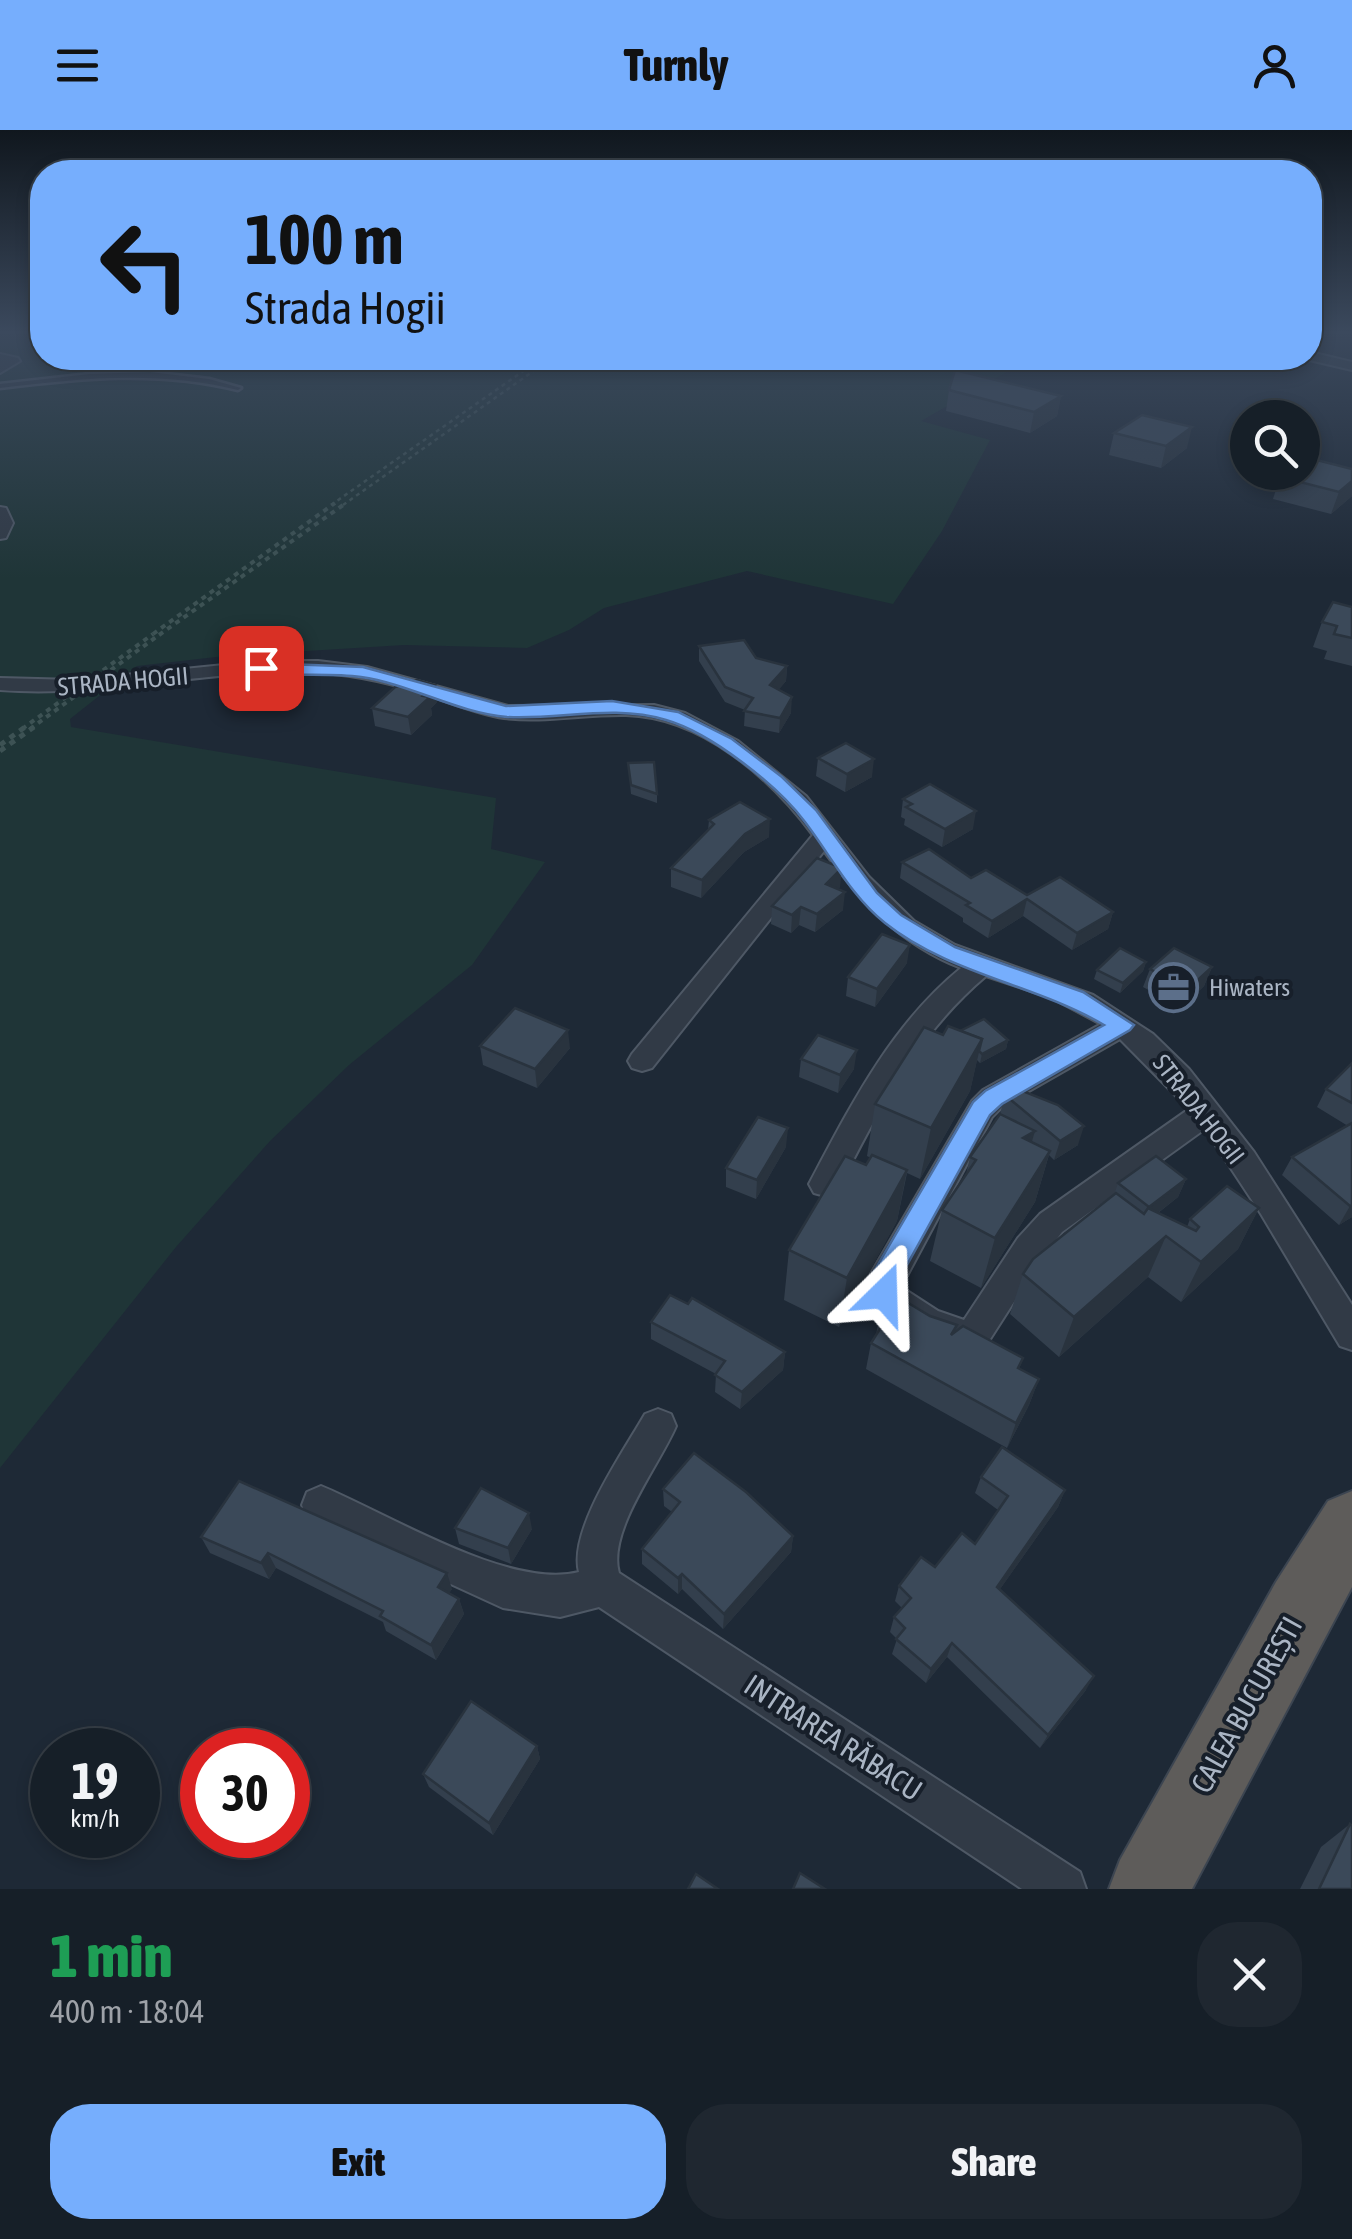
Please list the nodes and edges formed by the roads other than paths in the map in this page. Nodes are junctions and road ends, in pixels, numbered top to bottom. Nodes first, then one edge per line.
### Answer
1 (0, 512) edge
2 (0, 534) edge
3 (0, 684) edge
4 (824, 836) junction
5 (981, 966) junction
6 (1122, 1025) junction
7 (642, 1060) dead end
8 (1207, 1112) junction
9 (825, 1184) edge
10 (1352, 1335) edge
11 (658, 1426) dead end
12 (321, 1505) dead end
13 (1352, 1524) edge
14 (603, 1586) junction
15 (1063, 1889) edge
16 (1148, 1889) edge

1 - 2 street
3 - 4 street, STRADA HOGII
4 - 5 street, STRADA HOGII
4 - 7 street
5 - 6 street, STRADA HOGII
5 - 9 street
6 - 8 street, STRADA HOGII
6 - 8 street
8 - 10 street, STRADA HOGII
11 - 14 street
12 - 14 street
13 - 16 highway, CALEA BUCUREȘTI
14 - 15 street, INTRAREA RĂBACU

